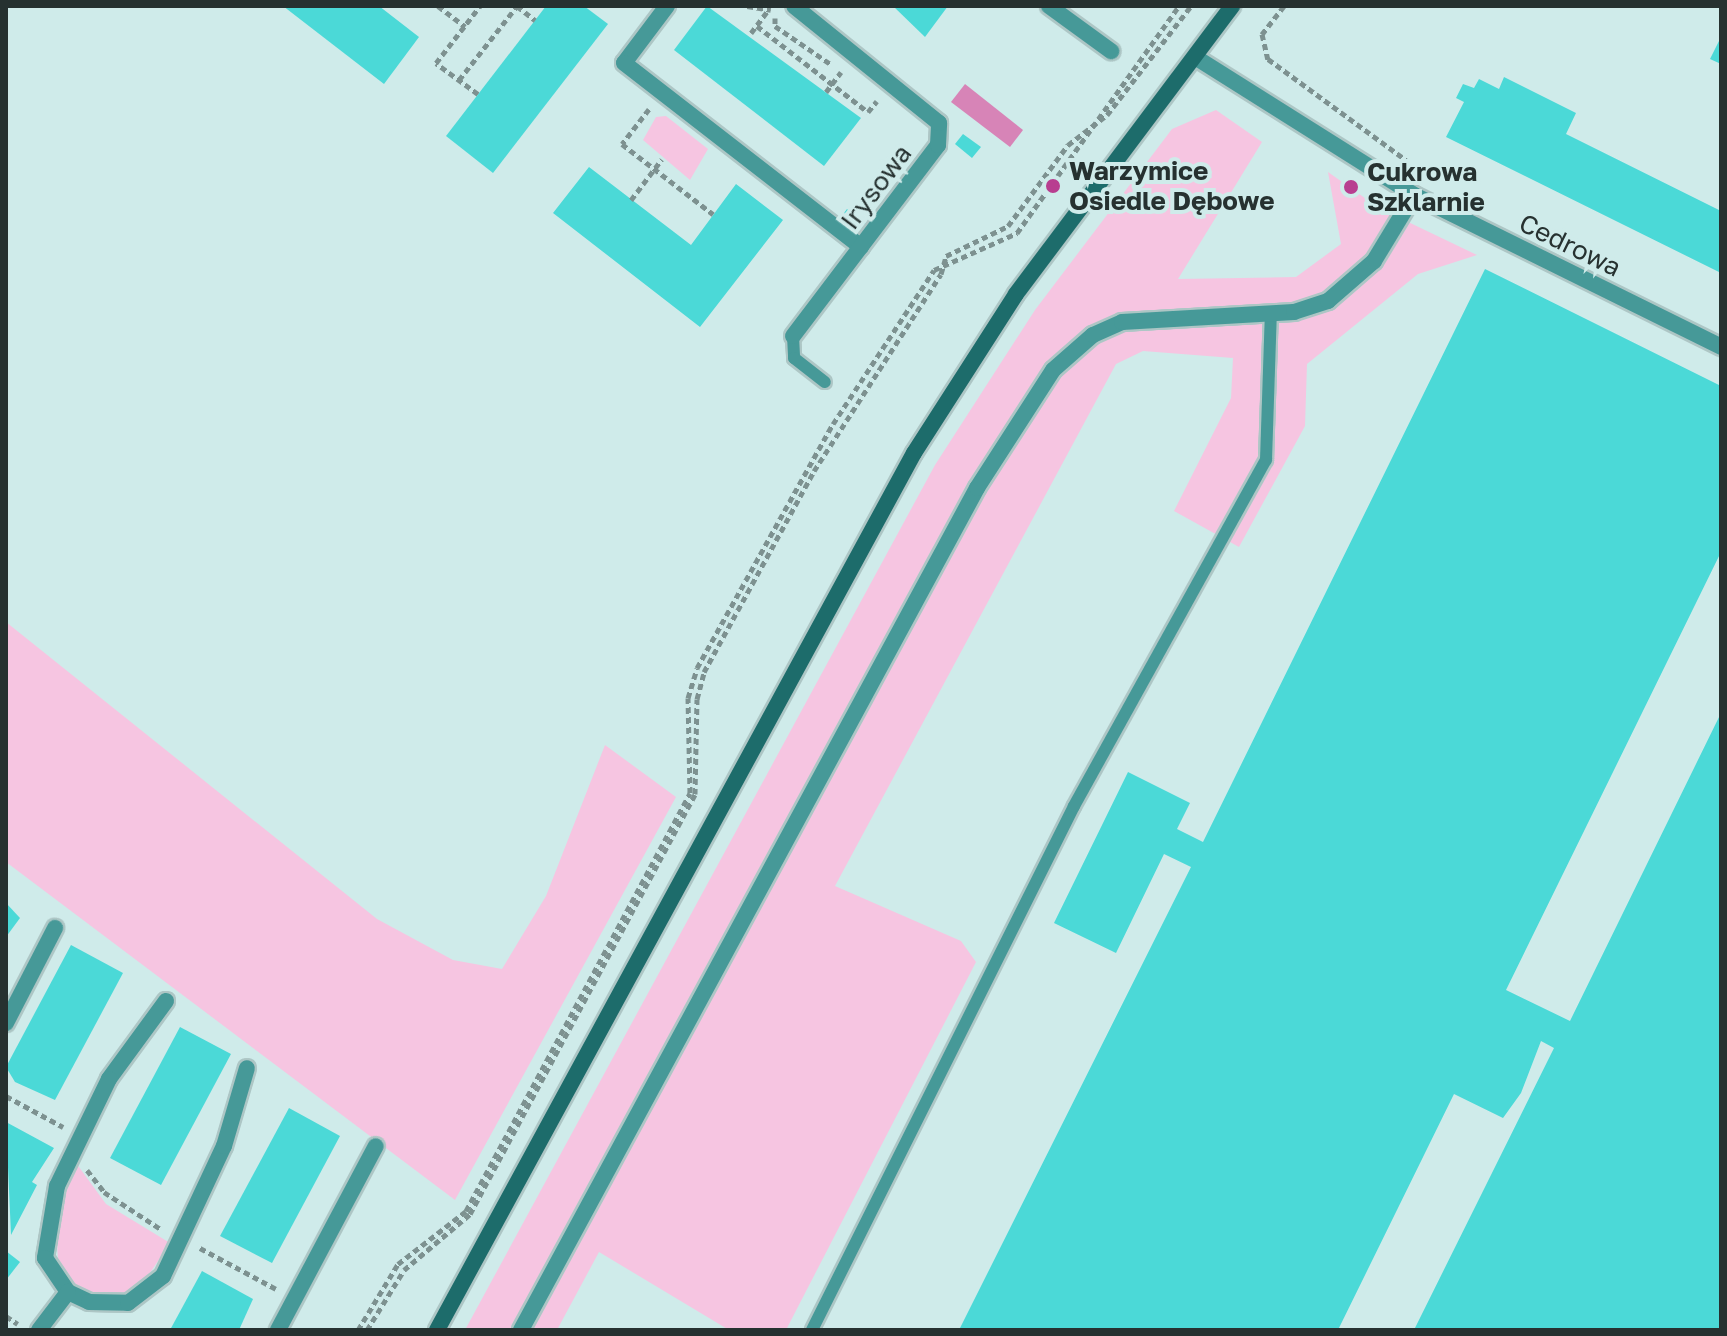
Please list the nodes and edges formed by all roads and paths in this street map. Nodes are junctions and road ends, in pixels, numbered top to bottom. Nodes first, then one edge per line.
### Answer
1 (438, 6) edge
2 (480, 6) edge
3 (667, 6) edge
4 (794, 6) edge
5 (1049, 6) edge
6 (1179, 6) edge
7 (1191, 6) edge
8 (1232, 6) edge
9 (1284, 6) edge
10 (769, 9) dead end
11 (535, 20) dead end
12 (465, 26) junction
13 (757, 26) junction
14 (751, 33) dead end
15 (1111, 51) dead end
16 (1195, 57) junction
17 (844, 68) dead end
18 (837, 77) dead end
19 (856, 77) dead end
20 (459, 80) junction
21 (832, 83) junction
22 (869, 87) dead end
23 (826, 92) dead end
24 (662, 93) junction
25 (478, 94) dead end
26 (1090, 129) junction
27 (662, 159) dead end
28 (1416, 167) dead end
29 (654, 169) junction
30 (1414, 195) junction
31 (631, 200) dead end
32 (713, 214) dead end
33 (861, 247) junction
34 (943, 266) junction
35 (1271, 313) junction
36 (793, 336) joint
37 (1721, 347) edge
38 (825, 382) dead end
39 (55, 928) dead end
40 (166, 1001) dead end
41 (6, 1023) edge
42 (247, 1068) dead end
43 (8, 1096) edge
44 (75, 1140) junction
45 (376, 1146) dead end
46 (183, 1238) junction
47 (68, 1292) junction
48 (294, 1299) junction
49 (39, 1330) edge
50 (278, 1330) edge
51 (358, 1330) edge
52 (367, 1330) edge
53 (437, 1330) edge
54 (521, 1330) edge
55 (812, 1330) edge

1 - 12 path
2 - 12 path
3 - 24 street
4 - 33 street, Irysowa
5 - 15 street
6 - 26 path
7 - 26 path
8 - 16 street
9 - 28 path
10 - 13 path
11 - 20 path
12 - 20 path
13 - 14 path
13 - 21 path
16 - 30 street, Cedrowa
16 - 53 street
17 - 19 path
18 - 21 path
20 - 25 path
21 - 22 path
21 - 23 path
24 - 29 path
24 - 33 street
26 - 34 path
26 - 34 path
27 - 29 path
29 - 31 path
29 - 32 path
30 - 35 street
30 - 37 street, Cedrowa
33 - 36 street, Irysowa
34 - 51 path
34 - 52 path
35 - 54 street
35 - 55 lane
36 - 38 lane, Irysowa
39 - 41 street
40 - 44 street
42 - 46 street
43 - 44 path
44 - 46 path
44 - 47 street
45 - 48 street
46 - 47 street
46 - 48 path
47 - 49 street
48 - 50 street

